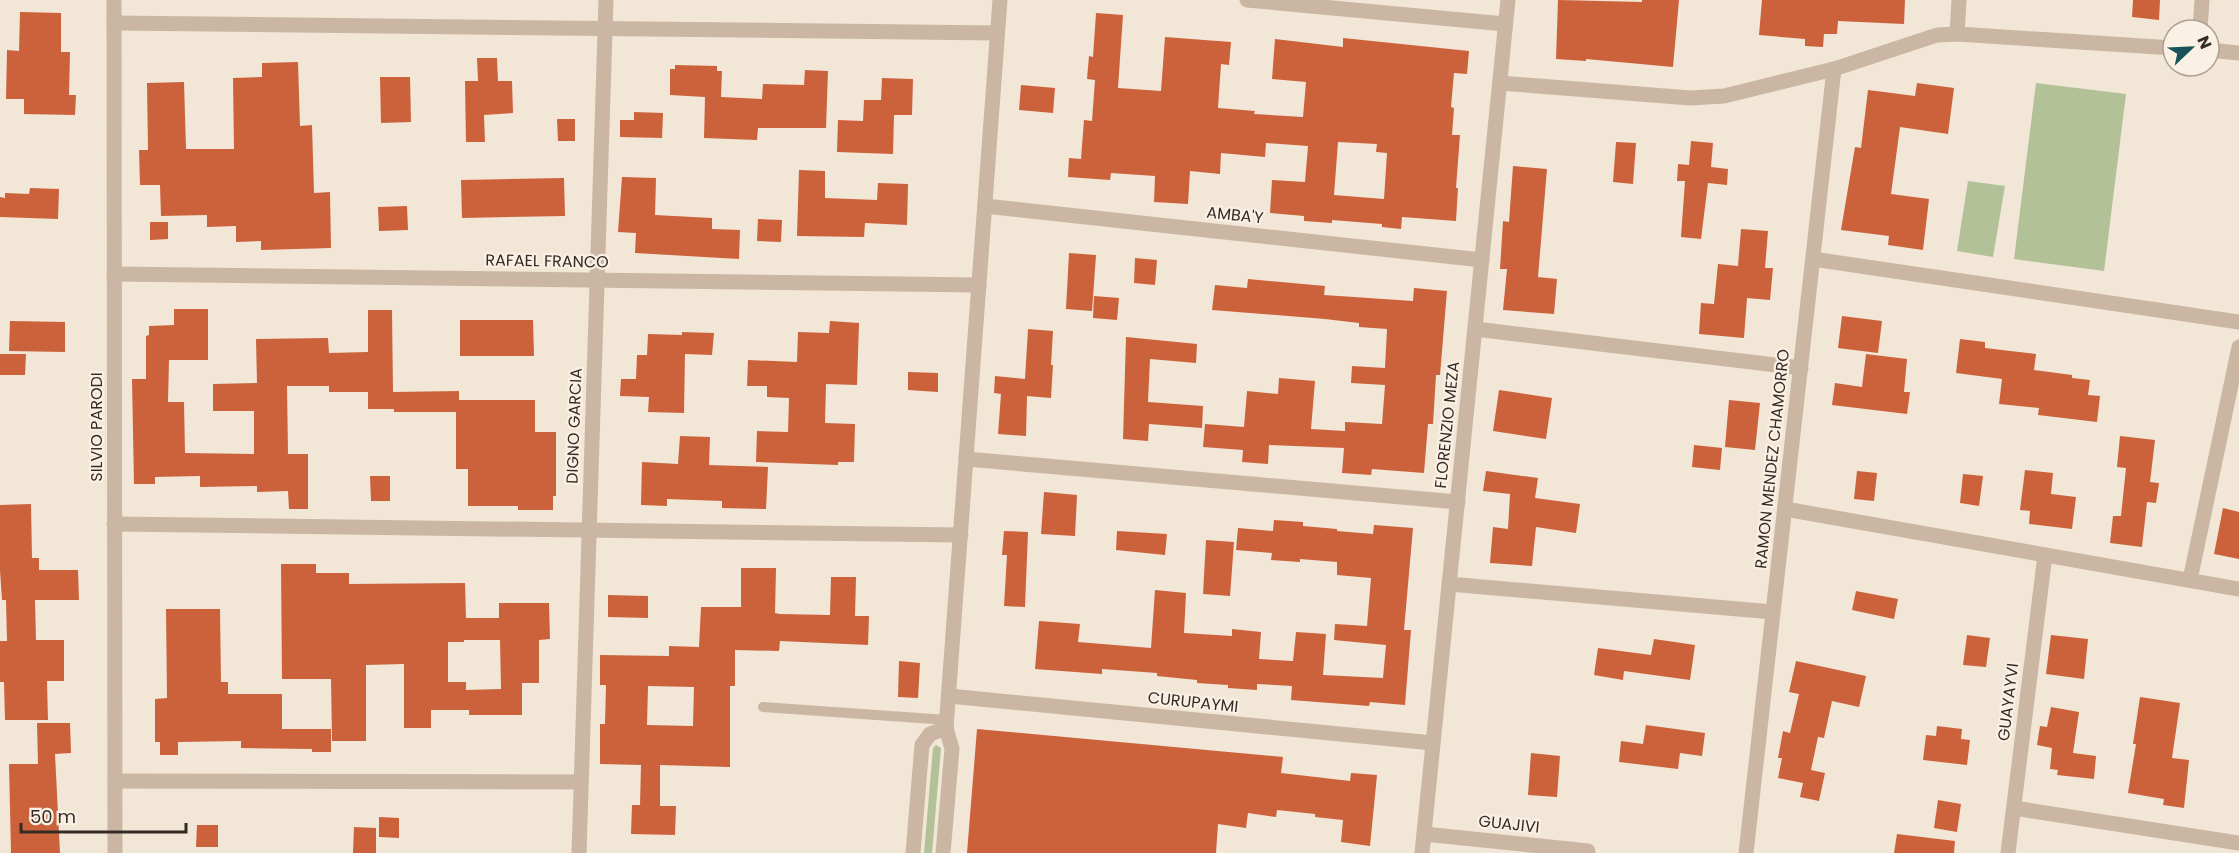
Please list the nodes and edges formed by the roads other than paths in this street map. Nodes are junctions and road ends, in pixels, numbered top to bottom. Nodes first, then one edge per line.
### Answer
1 (114, 0) edge
2 (606, 0) edge
3 (1000, 0) edge
4 (1247, 0) edge
5 (1508, 0) edge
6 (1959, 0) edge
7 (2202, 0) edge
8 (2201, 18) edge
9 (114, 23) junction
10 (1505, 24) junction
11 (605, 28) junction
12 (997, 33) junction
13 (1957, 34) junction
14 (2161, 47) edge
15 (2221, 52) edge
16 (2239, 53) edge
17 (1834, 69) junction
18 (1500, 83) junction
19 (985, 206) junction
20 (1482, 260) junction
21 (1813, 260) junction
22 (114, 274) junction
23 (597, 280) junction
24 (979, 285) junction
25 (2239, 322) edge
26 (1475, 329) junction
27 (2239, 347) edge
28 (1801, 368) junction
29 (966, 459) junction
30 (1458, 502) junction
31 (1785, 509) junction
32 (114, 524) junction
33 (589, 530) junction
34 (961, 535) junction
35 (2044, 555) junction
36 (2190, 580) junction
37 (1449, 584) junction
38 (2239, 589) edge
39 (1773, 612) junction
40 (949, 696) junction
41 (763, 707) dead end
42 (947, 724) junction
43 (1433, 743) junction
44 (115, 781) junction
45 (581, 782) junction
46 (2013, 808) junction
47 (1424, 834) junction
48 (2239, 843) edge
49 (115, 853) edge
50 (579, 853) edge
51 (913, 853) edge
52 (943, 853) edge
53 (1422, 853) edge
54 (1588, 853) edge
55 (1746, 853) edge
56 (2008, 853) edge

1 - 9 street, SILVIO PARODI
2 - 11 street, DIGNO GARCIA
3 - 12 street
4 - 10 street
5 - 10 street, FLORENZIO MEZA
6 - 13 street
7 - 8 street
9 - 11 street
9 - 22 street, SILVIO PARODI
10 - 18 street, FLORENZIO MEZA
11 - 12 street
11 - 23 street, DIGNO GARCIA
12 - 19 street
13 - 14 street
13 - 17 street
15 - 16 street
17 - 18 street
17 - 21 street, RAMON MENDEZ CHAMORRO
18 - 20 street, FLORENZIO MEZA
19 - 20 street, AMBA'Y
19 - 24 street
20 - 26 street, FLORENZIO MEZA
21 - 25 street
21 - 28 street, RAMON MENDEZ CHAMORRO
22 - 23 street, RAFAEL FRANCO
22 - 32 street, SILVIO PARODI
23 - 24 street, RAFAEL FRANCO
23 - 33 street, DIGNO GARCIA
24 - 29 street
26 - 28 street
26 - 30 street, FLORENZIO MEZA
27 - 36 street
28 - 31 street, RAMON MENDEZ CHAMORRO
29 - 30 street
29 - 34 street
30 - 37 street, FLORENZIO MEZA
31 - 35 street
31 - 39 street, RAMON MENDEZ CHAMORRO
32 - 33 street
32 - 44 street, SILVIO PARODI
33 - 34 street
33 - 45 street, DIGNO GARCIA
34 - 40 street
35 - 36 street
35 - 46 street, GUAYAYVI
36 - 38 street
37 - 39 street
37 - 43 street, FLORENZIO MEZA
39 - 55 street, RAMON MENDEZ CHAMORRO
40 - 42 street
40 - 43 street, CURUPAYMI
41 - 42 lane
42 - 51 street
42 - 52 street
43 - 47 street, FLORENZIO MEZA
44 - 45 street
44 - 49 street, SILVIO PARODI
45 - 50 street, DIGNO GARCIA
46 - 48 street
46 - 56 street, GUAYAYVI
47 - 53 street, FLORENZIO MEZA
47 - 54 street, GUAJIVI

